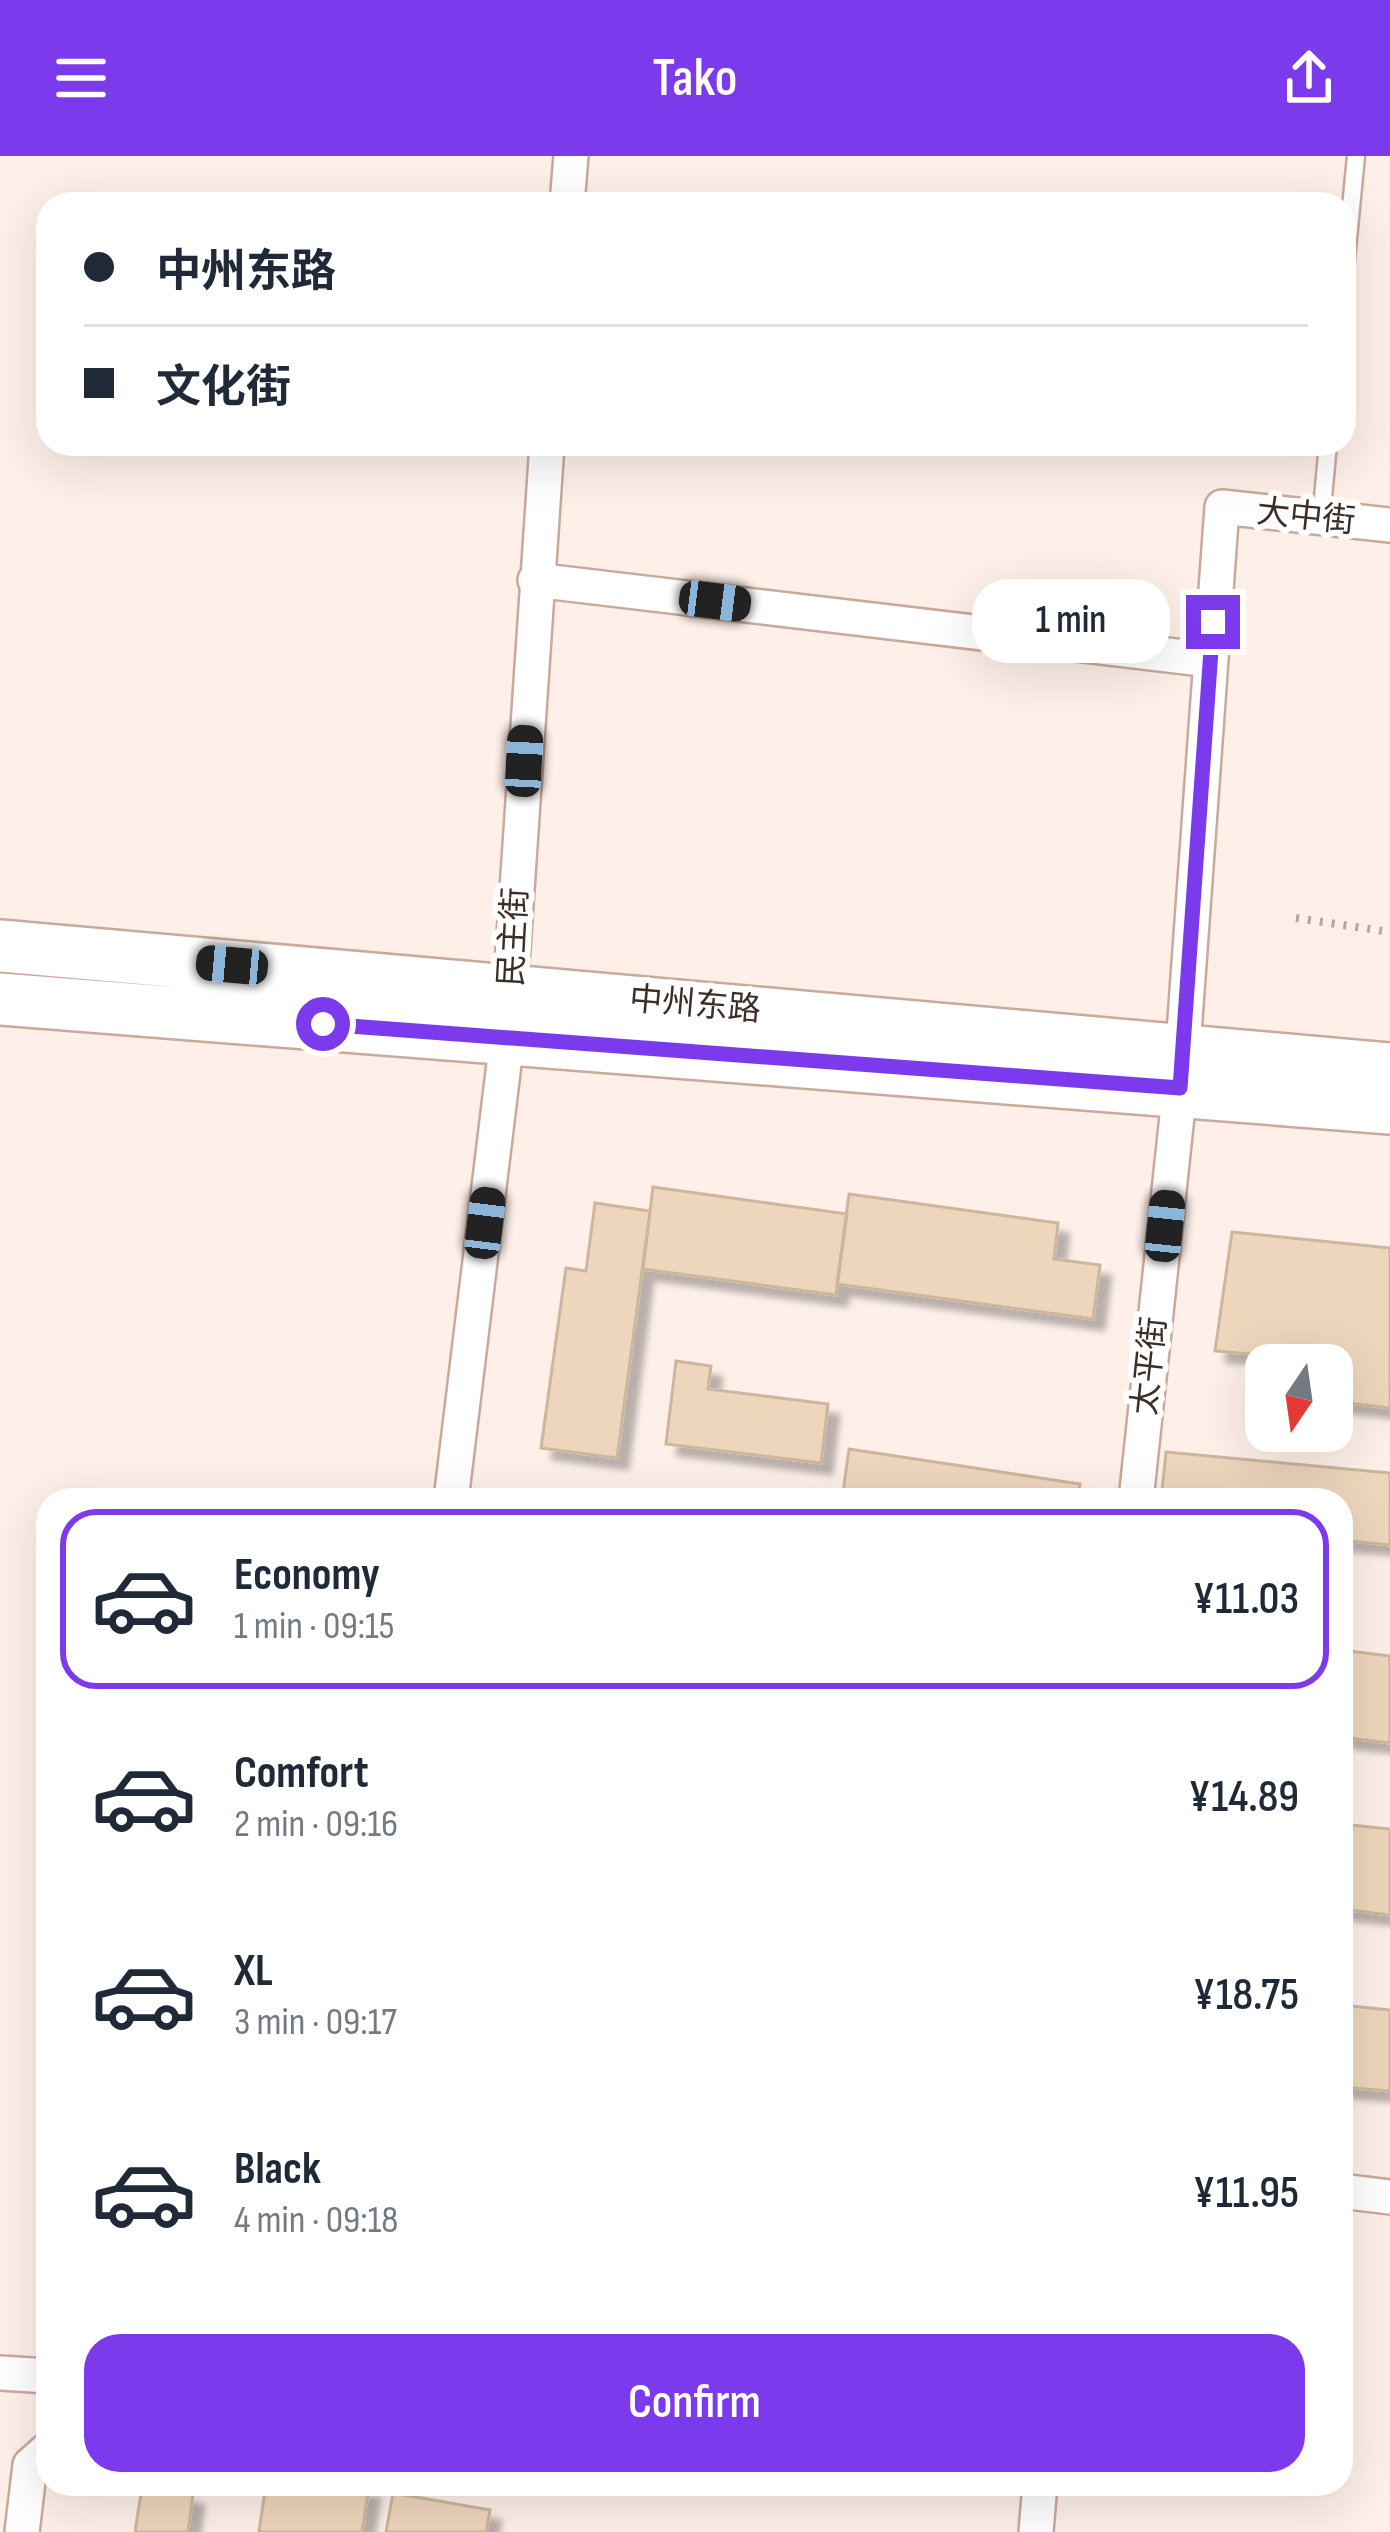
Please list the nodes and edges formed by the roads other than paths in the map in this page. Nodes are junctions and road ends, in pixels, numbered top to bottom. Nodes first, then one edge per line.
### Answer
1 (571, 156) edge
2 (1356, 156) edge
3 (568, 192) edge
4 (1353, 192) edge
5 (546, 456) edge
6 (1327, 456) edge
7 (1222, 508) joint
8 (1321, 519) junction
9 (1390, 525) edge
10 (535, 580) junction
11 (1210, 660) junction
12 (0, 946) edge
13 (511, 988) junction
14 (0, 999) edge
15 (507, 1039) junction
16 (1181, 1069) junction
17 (1390, 1069) edge
18 (1390, 1108) edge
19 (452, 1488) edge
20 (1137, 1488) edge
21 (1353, 2192) edge
22 (1390, 2197) edge
23 (0, 2373) edge
24 (36, 2375) edge
25 (36, 2460) edge
26 (1039, 2496) edge
27 (22, 2532) edge
28 (1036, 2532) edge

1 - 3 street
2 - 4 lane
5 - 10 street, 民主街
6 - 8 lane
7 - 8 street, 大中街
7 - 11 street, 太平街
8 - 9 street, 大中街
10 - 11 street
10 - 13 street, 民主街
11 - 16 street, 太平街
12 - 13 main road, 中州东路
13 - 15 street, 民主街
13 - 16 main road, 中州东路
14 - 15 main road, 中州东路
15 - 16 main road, 中州东路
15 - 19 street, 民主街
16 - 17 main road, 中州东路
16 - 18 main road, 中州东路
16 - 20 street, 太平街
21 - 22 street
23 - 24 street
25 - 27 street
26 - 28 street

